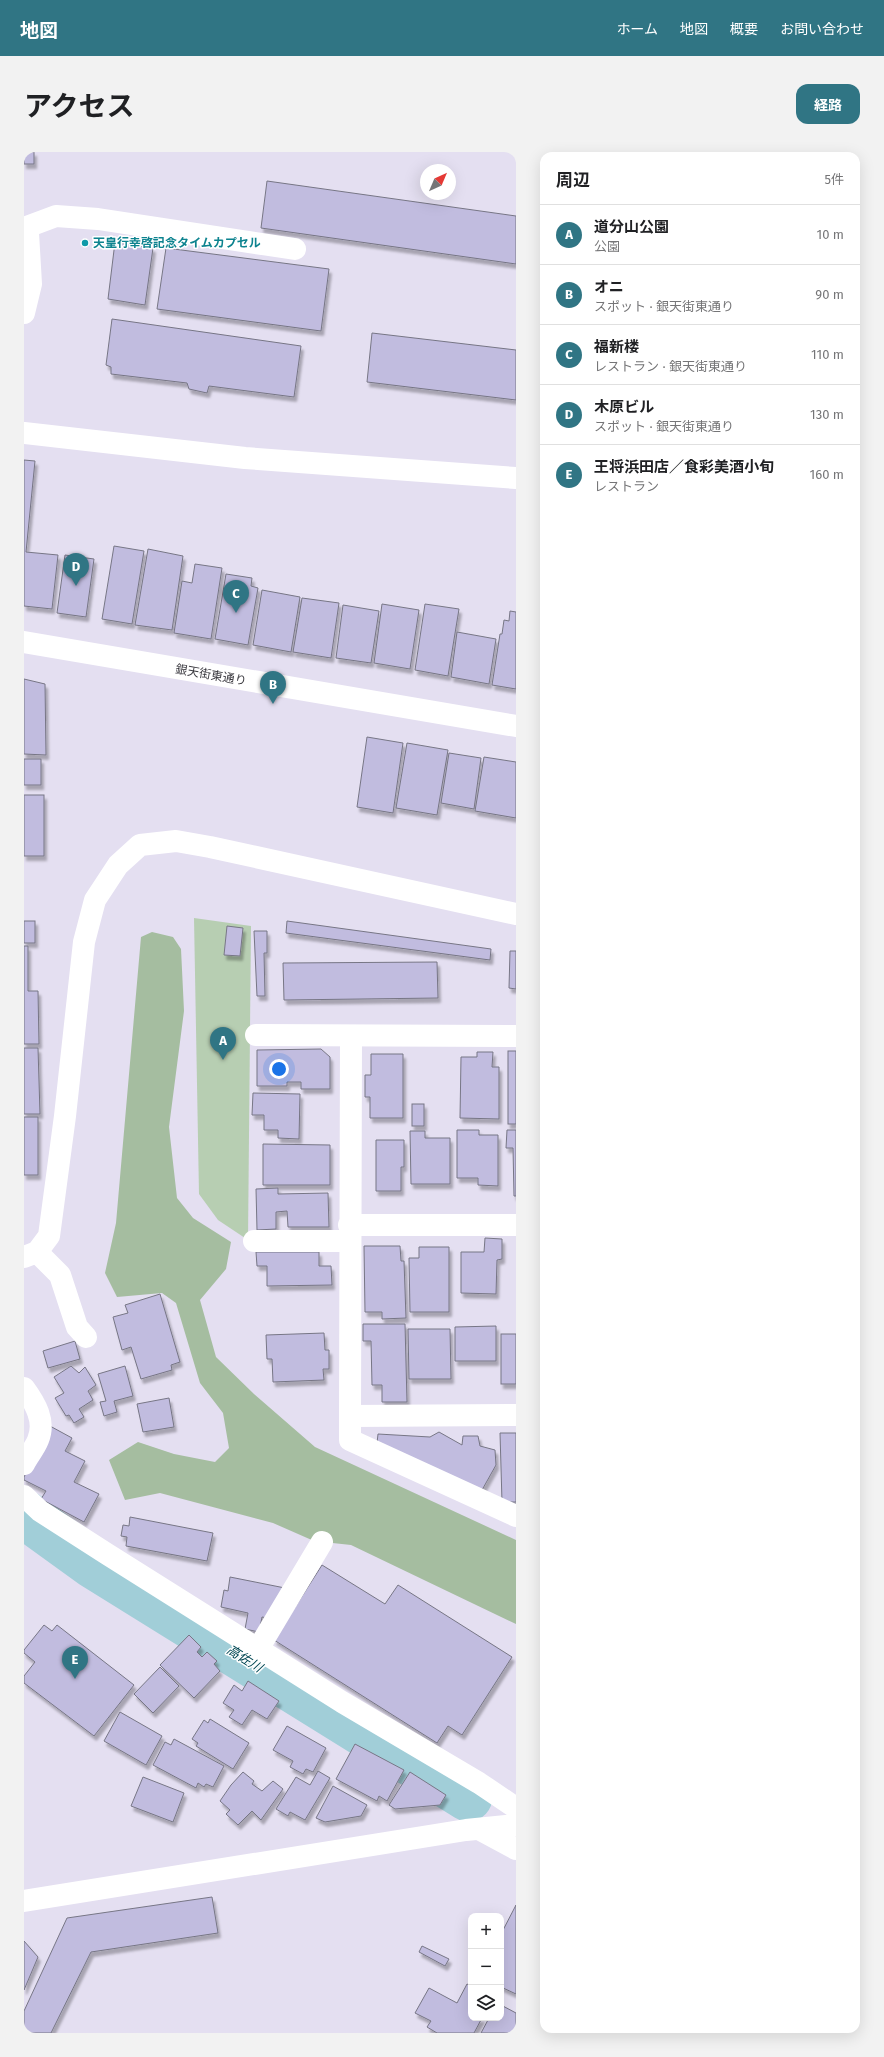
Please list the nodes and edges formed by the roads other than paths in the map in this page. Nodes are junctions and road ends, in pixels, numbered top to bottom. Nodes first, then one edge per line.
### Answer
1 (24, 228) edge
2 (295, 249) dead end
3 (24, 313) edge
4 (24, 433) edge
5 (516, 478) edge
6 (24, 642) edge
7 (516, 726) edge
8 (516, 914) edge
9 (256, 1035) dead end
10 (351, 1036) junction
11 (516, 1036) edge
12 (516, 1225) edge
13 (349, 1233) junction
14 (254, 1241) dead end
15 (30, 1254) edge
16 (86, 1337) dead end
17 (24, 1388) edge
18 (516, 1415) edge
19 (350, 1416) junction
20 (24, 1464) edge
21 (24, 1496) edge
22 (516, 1516) edge
23 (322, 1542) dead end
24 (258, 1649) junction
25 (516, 1808) edge
26 (516, 1825) edge
27 (479, 1829) junction
28 (516, 1848) edge
29 (24, 1901) edge

1 - 2 street
1 - 3 street
4 - 5 street
6 - 7 street, 銀天街東通り
8 - 15 street
9 - 10 street
10 - 11 street
10 - 13 street
12 - 13 street
13 - 14 street
13 - 19 street
15 - 16 street
17 - 20 street
18 - 19 street
19 - 22 street
21 - 24 street
23 - 24 street
24 - 25 street
26 - 27 street
27 - 28 street
27 - 29 street

